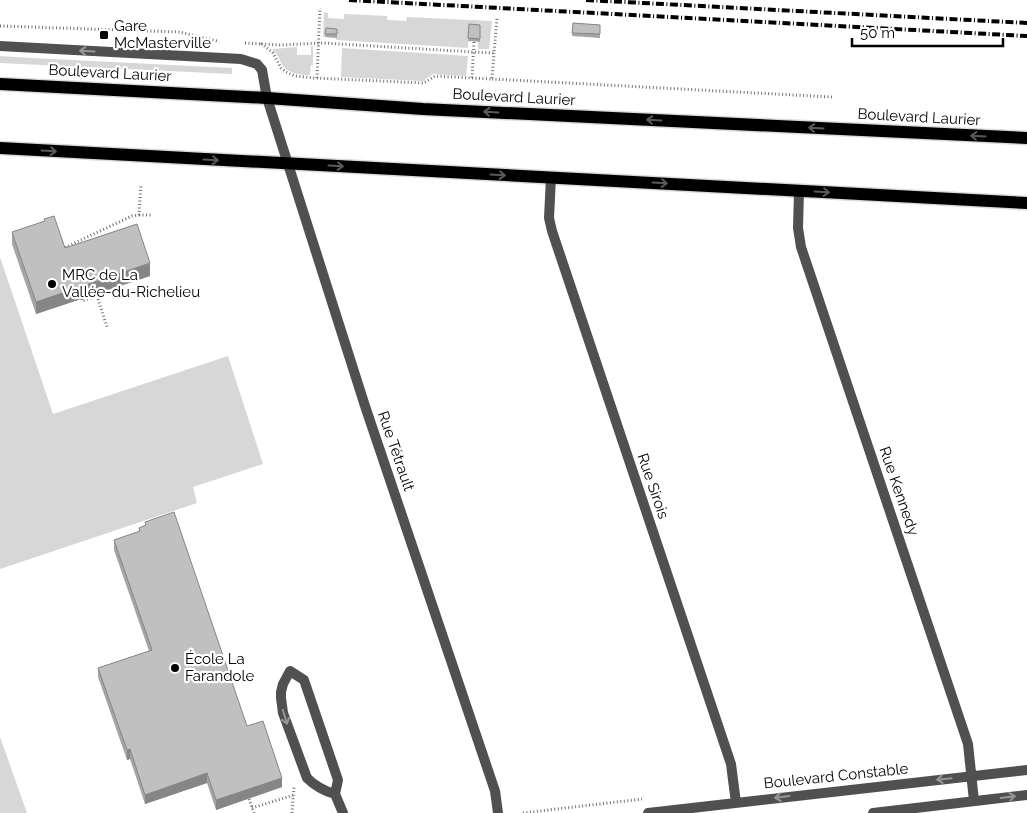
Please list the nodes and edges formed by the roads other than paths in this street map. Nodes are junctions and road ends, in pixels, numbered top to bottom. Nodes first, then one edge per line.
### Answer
1 (0, 46) edge
2 (0, 84) edge
3 (267, 98) junction
4 (1027, 138) edge
5 (0, 148) edge
6 (287, 163) junction
7 (551, 177) junction
8 (799, 191) junction
9 (1027, 203) edge
10 (1027, 770) edge
11 (972, 776) junction
12 (335, 794) junction
13 (1027, 794) edge
14 (974, 801) junction
15 (736, 803) junction
16 (343, 813) edge
17 (498, 813) edge
18 (648, 813) edge
19 (873, 813) edge

3 -> 1 street, Rue Tétrault
2 - 3 main road, Boulevard Laurier
4 -> 3 main road, Boulevard Laurier
3 - 6 street, Rue Tétrault
5 -> 6 main road
6 -> 7 main road
6 - 17 street, Rue Tétrault
7 -> 8 main road
7 - 15 street, Rue Sirois
8 -> 9 main road
8 - 11 street, Rue Kennedy
10 - 11 street, Boulevard Constable
11 - 14 street, Rue Kennedy
11 -> 15 street, Boulevard Constable
12 -> 12 street
12 - 16 street
14 -> 13 street
14 - 19 street
15 - 18 street, Boulevard Constable

